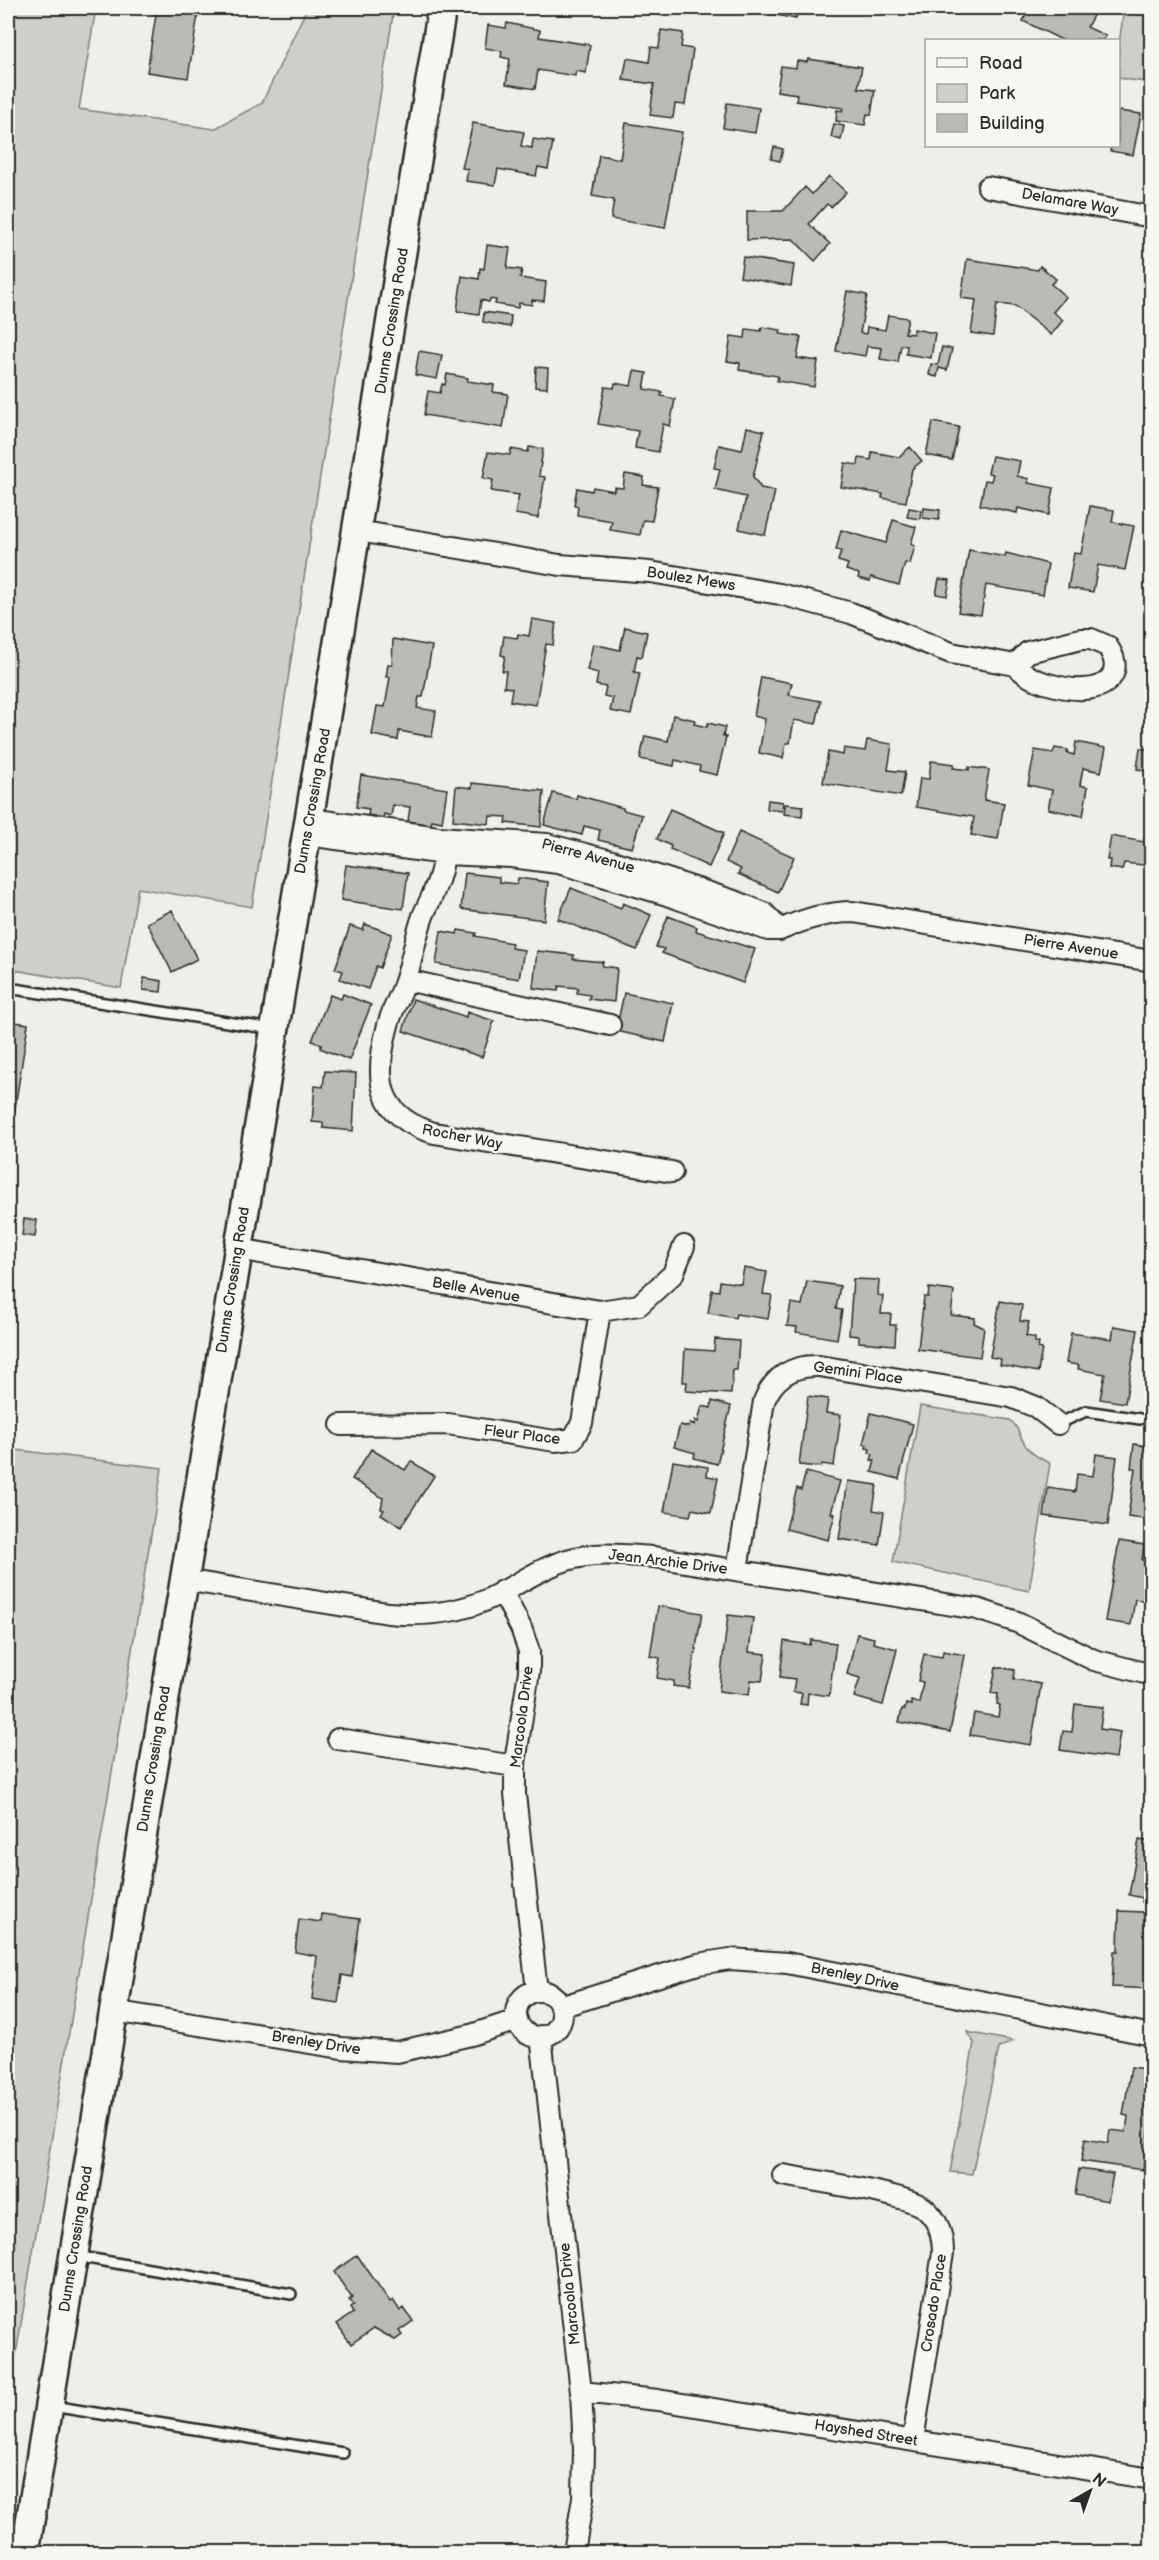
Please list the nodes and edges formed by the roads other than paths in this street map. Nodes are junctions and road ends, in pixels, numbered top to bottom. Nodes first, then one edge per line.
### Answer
1 (442, 8) edge
2 (988, 186) dead end
3 (1152, 216) edge
4 (358, 531) junction
5 (1016, 665) dead end
6 (309, 827) junction
7 (446, 846) junction
8 (1152, 961) edge
9 (406, 980) junction
10 (8, 988) edge
11 (610, 1024) dead end
12 (274, 1029) junction
13 (672, 1172) dead end
14 (684, 1246) dead end
15 (238, 1249) junction
16 (600, 1311) junction
17 (1140, 1419) dead end
18 (1058, 1424) joint
19 (341, 1425) dead end
20 (737, 1570) junction
21 (184, 1580) junction
22 (502, 1591) junction
23 (1152, 1675) edge
24 (338, 1739) dead end
25 (515, 1766) junction
26 (537, 1991) junction
27 (561, 2007) junction
28 (113, 2011) junction
29 (517, 2020) junction
30 (1152, 2035) edge
31 (541, 2036) junction
32 (783, 2175) dead end
33 (73, 2256) junction
34 (291, 2294) dead end
35 (581, 2392) junction
36 (49, 2405) junction
37 (913, 2440) junction
38 (343, 2452) dead end
39 (1152, 2479) edge
40 (26, 2553) edge
41 (574, 2553) edge

1 - 4 street, Dunns Crossing Road
2 - 3 street, Delamare Way
4 - 5 street, Boulez Mews
4 - 6 street, Dunns Crossing Road
6 - 7 street, Pierre Avenue
6 - 12 street, Dunns Crossing Road
7 - 8 street, Pierre Avenue
7 - 9 street, Rocher Way
9 - 11 street
9 - 13 street, Rocher Way
10 - 12 lane
12 - 15 street, Dunns Crossing Road
14 - 16 street, Belle Avenue
15 - 16 street, Belle Avenue
15 - 21 street, Dunns Crossing Road
16 - 19 street, Fleur Place
17 - 18 lane
18 - 20 street, Gemini Place
20 - 22 street, Jean Archie Drive
20 - 23 street, Jean Archie Drive
21 - 22 street, Jean Archie Drive
21 - 28 street, Dunns Crossing Road
22 - 25 street, Marcoola Drive
24 - 25 street
25 - 26 street, Marcoola Drive
26 - 27 street
26 - 29 street
27 - 30 street, Brenley Drive
27 - 31 street
28 - 29 street, Brenley Drive
28 - 33 street, Dunns Crossing Road
29 - 31 street
31 - 35 street, Marcoola Drive
32 - 37 street, Crosado Place
33 - 34 lane
33 - 36 street, Dunns Crossing Road
35 - 37 street, Hayshed Street
35 - 41 street, Marcoola Drive
36 - 38 lane
36 - 40 street, Dunns Crossing Road
37 - 39 street, Hayshed Street

